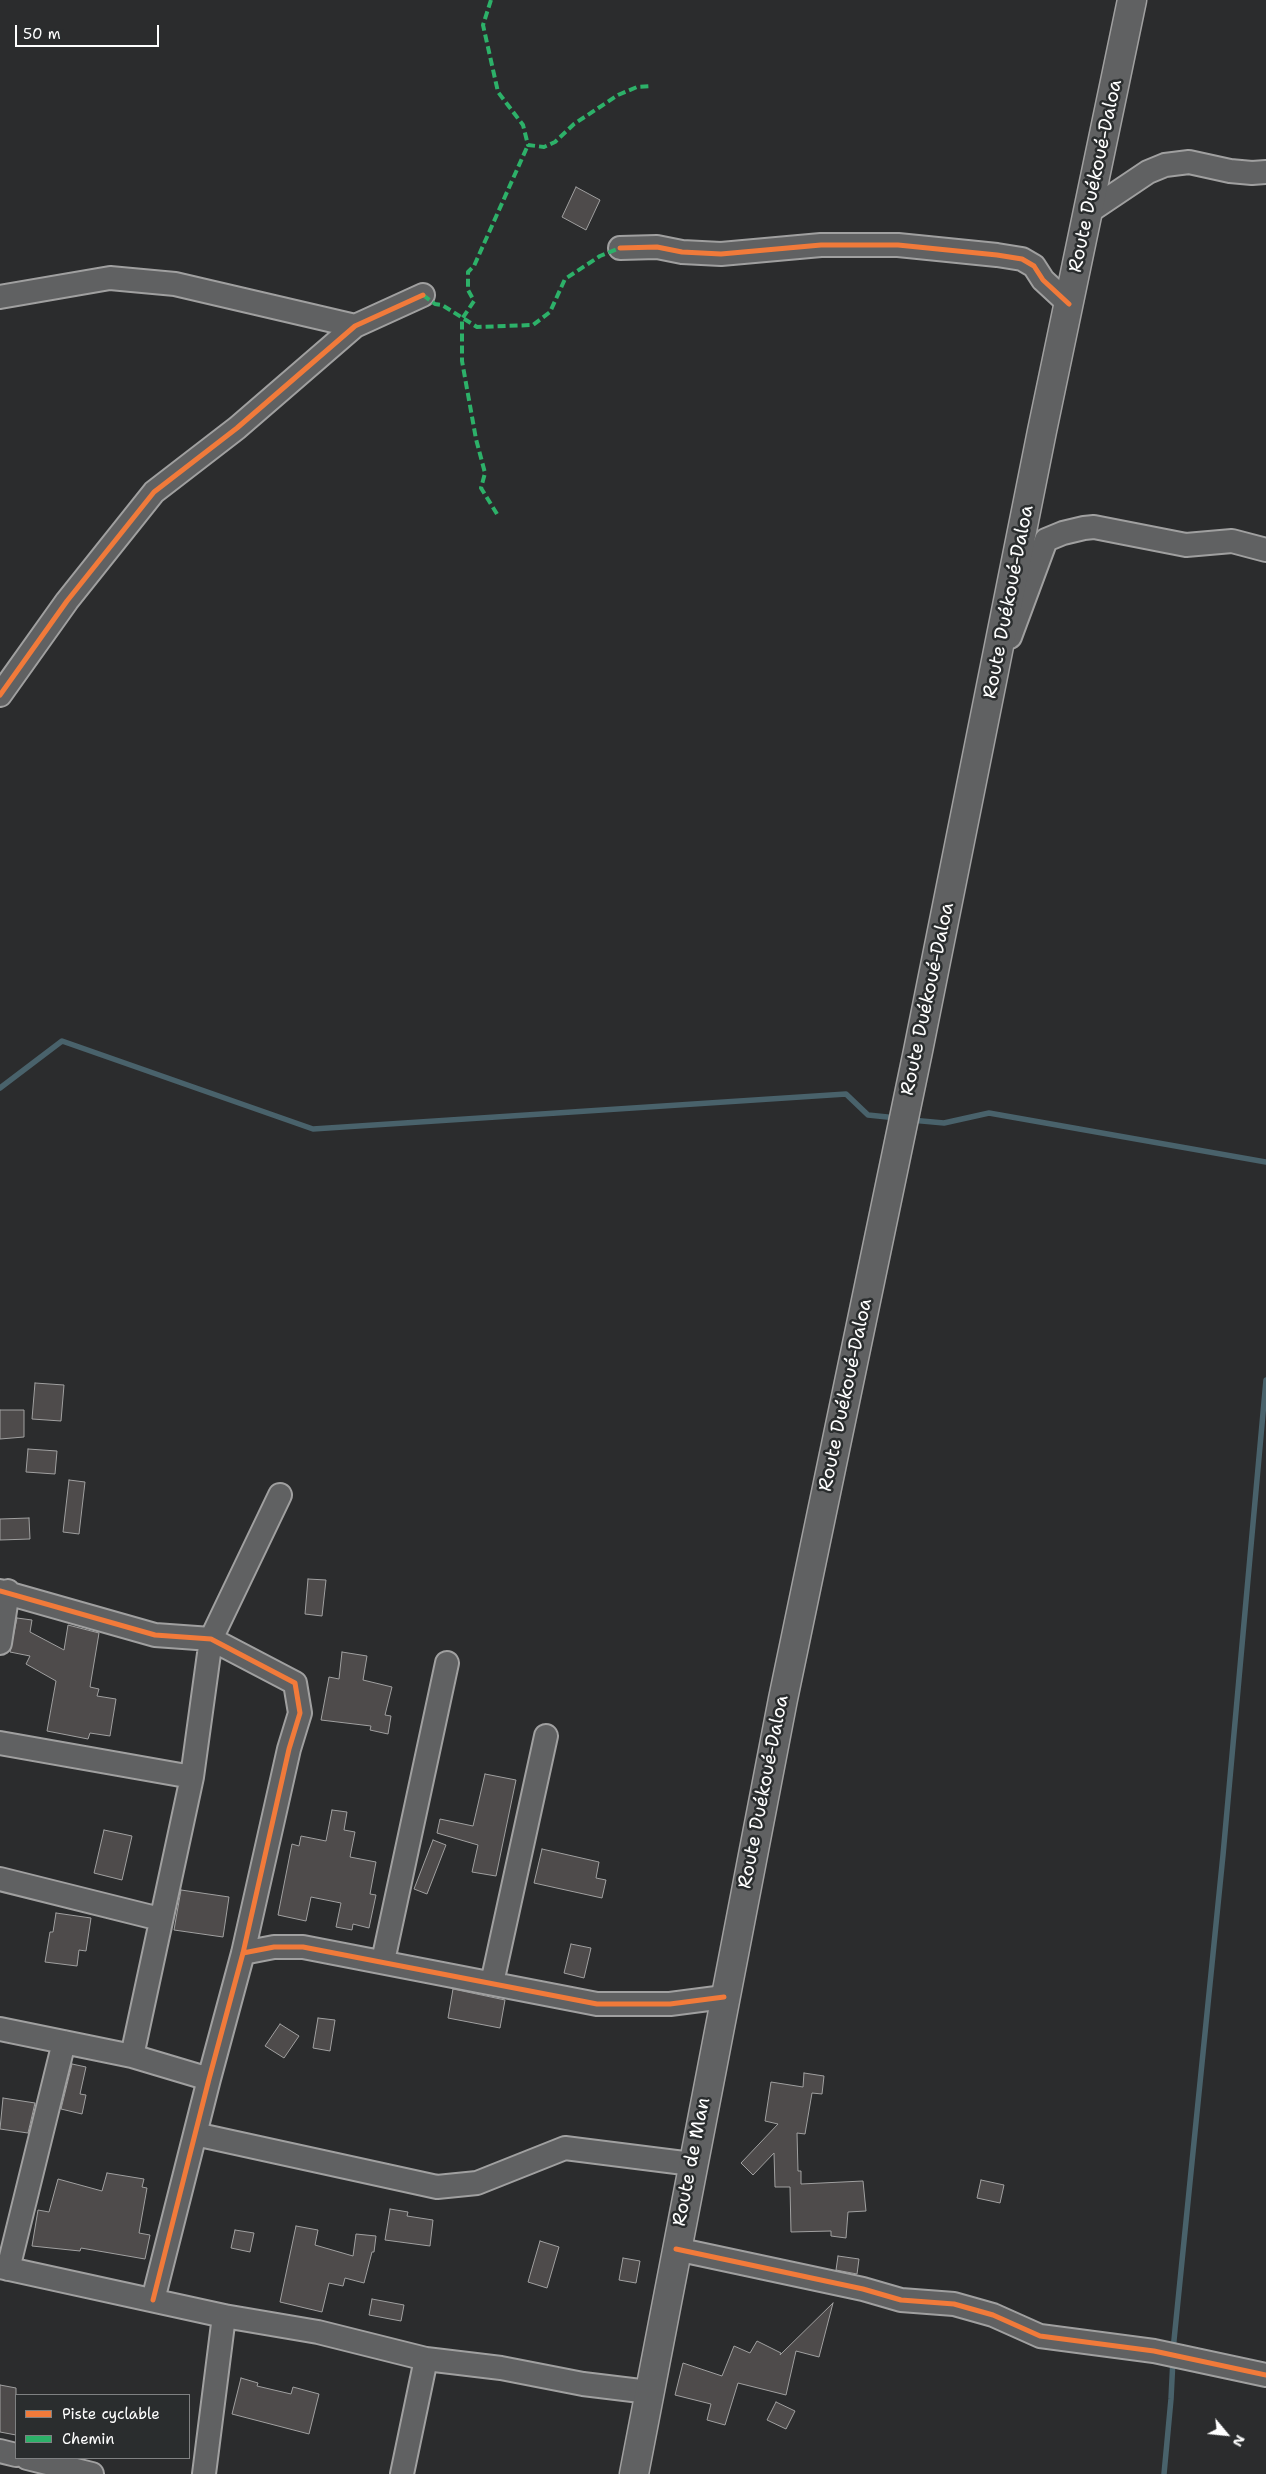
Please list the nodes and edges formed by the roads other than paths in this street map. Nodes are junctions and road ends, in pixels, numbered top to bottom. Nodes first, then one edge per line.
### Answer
1 (1132, 0) edge
2 (1266, 172) edge
3 (1087, 213) junction
4 (620, 248) dead end
5 (423, 295) dead end
6 (0, 297) edge
7 (1069, 304) junction
8 (355, 326) junction
9 (1266, 550) edge
10 (993, 683) junction
11 (3, 688) edge
12 (280, 1495) dead end
13 (4, 1591) edge
14 (212, 1639) junction
15 (0, 1643) edge
16 (447, 1662) dead end
17 (546, 1736) dead end
18 (0, 1743) edge
19 (192, 1778) junction
20 (0, 1879) edge
21 (160, 1919) junction
22 (243, 1953) junction
23 (383, 1961) junction
24 (492, 1983) junction
25 (724, 1997) junction
26 (0, 2029) edge
27 (64, 2042) junction
28 (132, 2056) junction
29 (209, 2079) junction
30 (195, 2134) junction
31 (692, 2164) junction
32 (676, 2249) junction
33 (4, 2268) edge
34 (153, 2300) junction
35 (224, 2316) junction
36 (426, 2359) junction
37 (1266, 2375) edge
38 (649, 2392) junction
39 (0, 2451) edge
40 (15, 2455) edge
41 (31, 2459) edge
42 (92, 2474) edge
43 (204, 2474) edge
44 (402, 2474) edge
45 (634, 2474) edge

1 - 3 highway, Route Duékoué-Daloa
2 - 3 street
3 - 7 highway, Route Duékoué-Daloa
4 - 7 street
5 - 8 street
6 - 8 street
7 - 10 highway, Route Duékoué-Daloa
8 - 11 street
9 - 10 street
10 - 25 highway, Route Duékoué-Daloa
12 - 14 street
13 - 14 street
13 - 15 street
14 - 19 street
14 - 22 street
16 - 23 street
17 - 24 street
18 - 19 street
19 - 21 street
20 - 21 street
21 - 28 street
22 - 23 street
22 - 29 street
23 - 24 street
24 - 25 street
25 - 31 highway, Route de Man
26 - 27 street
27 - 28 street
27 - 33 street
28 - 29 street
29 - 30 street
30 - 31 street
30 - 34 street
31 - 32 highway, Route de Man
32 - 37 street
32 - 38 highway, Route de Man
33 - 34 street
34 - 35 street
35 - 36 street
35 - 43 street
36 - 38 street
36 - 44 street
38 - 45 highway, Route de Man
39 - 40 street
41 - 42 street

